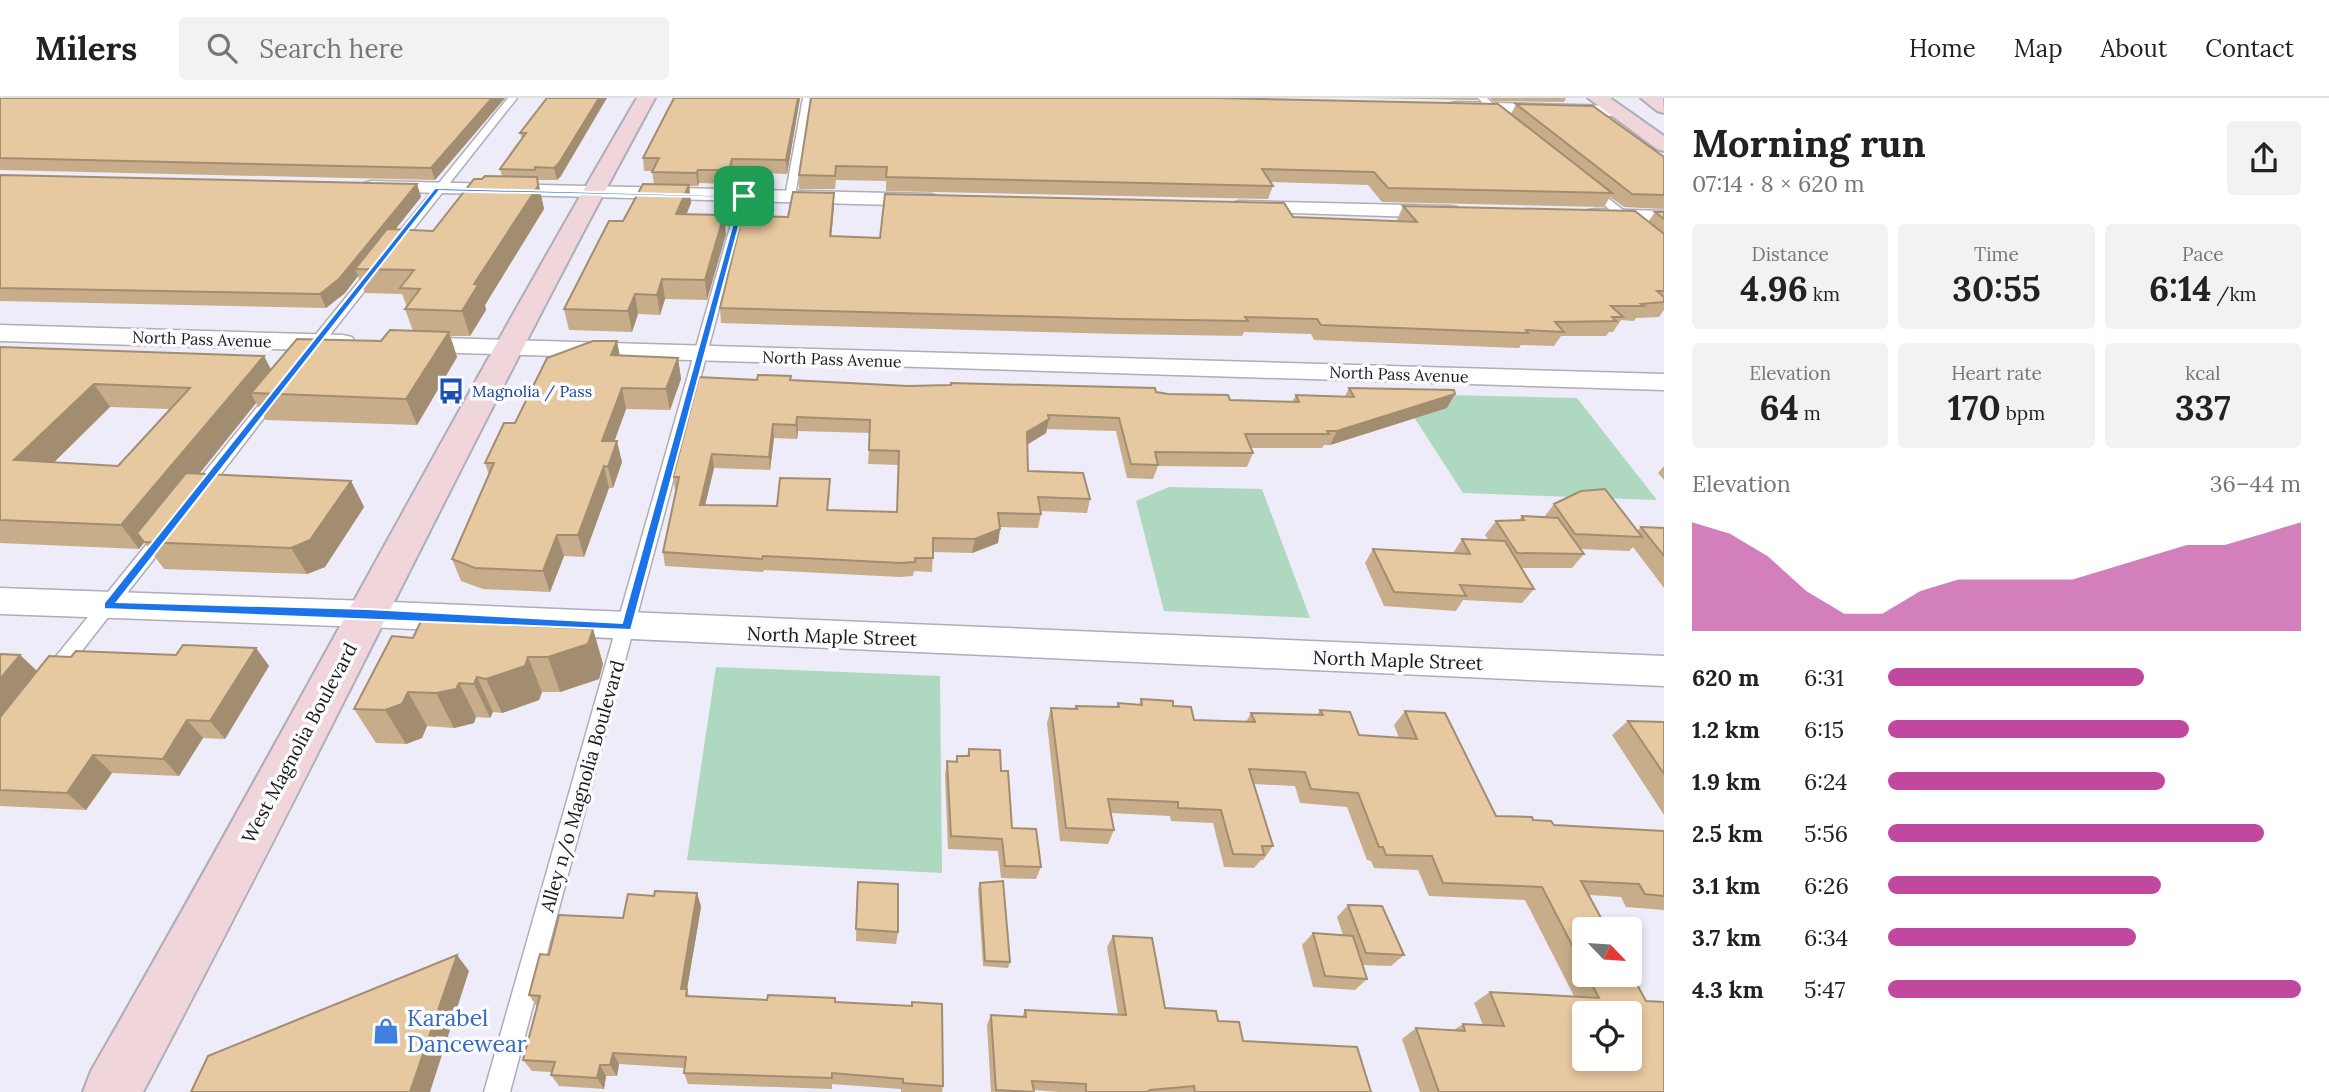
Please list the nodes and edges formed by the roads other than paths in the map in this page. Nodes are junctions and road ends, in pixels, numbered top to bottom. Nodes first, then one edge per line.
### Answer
1 (513, 98) edge
2 (646, 98) edge
3 (807, 98) edge
4 (1597, 98) edge
5 (1650, 98) edge
6 (1487, 103) edge
7 (1438, 107) edge
8 (1664, 107) edge
9 (1616, 111) junction
10 (1510, 124) edge
11 (1664, 145) edge
12 (1583, 182) edge
13 (355, 187) edge
14 (437, 189) junction
15 (593, 192) junction
16 (744, 196) junction
17 (790, 197) junction
18 (957, 201) edge
19 (1221, 207) edge
20 (1471, 212) edge
21 (1569, 215) edge
22 (1624, 216) junction
23 (1664, 217) edge
24 (1664, 249) edge
25 (0, 332) edge
26 (316, 342) junction
27 (509, 349) junction
28 (700, 354) junction
29 (300, 363) edge
30 (1664, 382) edge
31 (283, 384) edge
32 (192, 499) edge
33 (175, 521) edge
34 (0, 601) edge
35 (108, 606) junction
36 (368, 614) junction
37 (627, 627) junction
38 (1664, 671) edge
39 (41, 689) edge
40 (112, 1092) edge
41 (497, 1092) edge

1 - 14 lane
2 - 15 main road, West Magnolia Boulevard
3 - 17 lane
4 - 9 main road
5 - 8 main road
6 - 7 street
6 - 9 street
6 - 10 lane
9 - 11 main road
12 - 22 lane
13 - 14 street
14 - 15 street
14 - 26 lane
15 - 16 street
15 - 27 main road, West Magnolia Boulevard
16 - 17 street
16 - 28 lane, Alley n/o Magnolia Boulevard
17 - 18 street
19 - 20 street
21 - 22 street
22 - 23 street
22 - 24 lane
25 - 26 street, North Pass Avenue
26 - 27 street, North Pass Avenue
26 - 29 lane
27 - 28 street, North Pass Avenue
27 - 36 main road, West Magnolia Boulevard
28 - 30 street, North Pass Avenue
28 - 37 lane, Alley n/o Magnolia Boulevard
31 - 32 lane
33 - 35 lane
34 - 35 street, North Maple Street
35 - 36 street, North Maple Street
35 - 39 lane
36 - 37 street, North Maple Street
36 - 40 main road, West Magnolia Boulevard
37 - 38 street, North Maple Street
37 - 41 lane, Alley n/o Magnolia Boulevard

